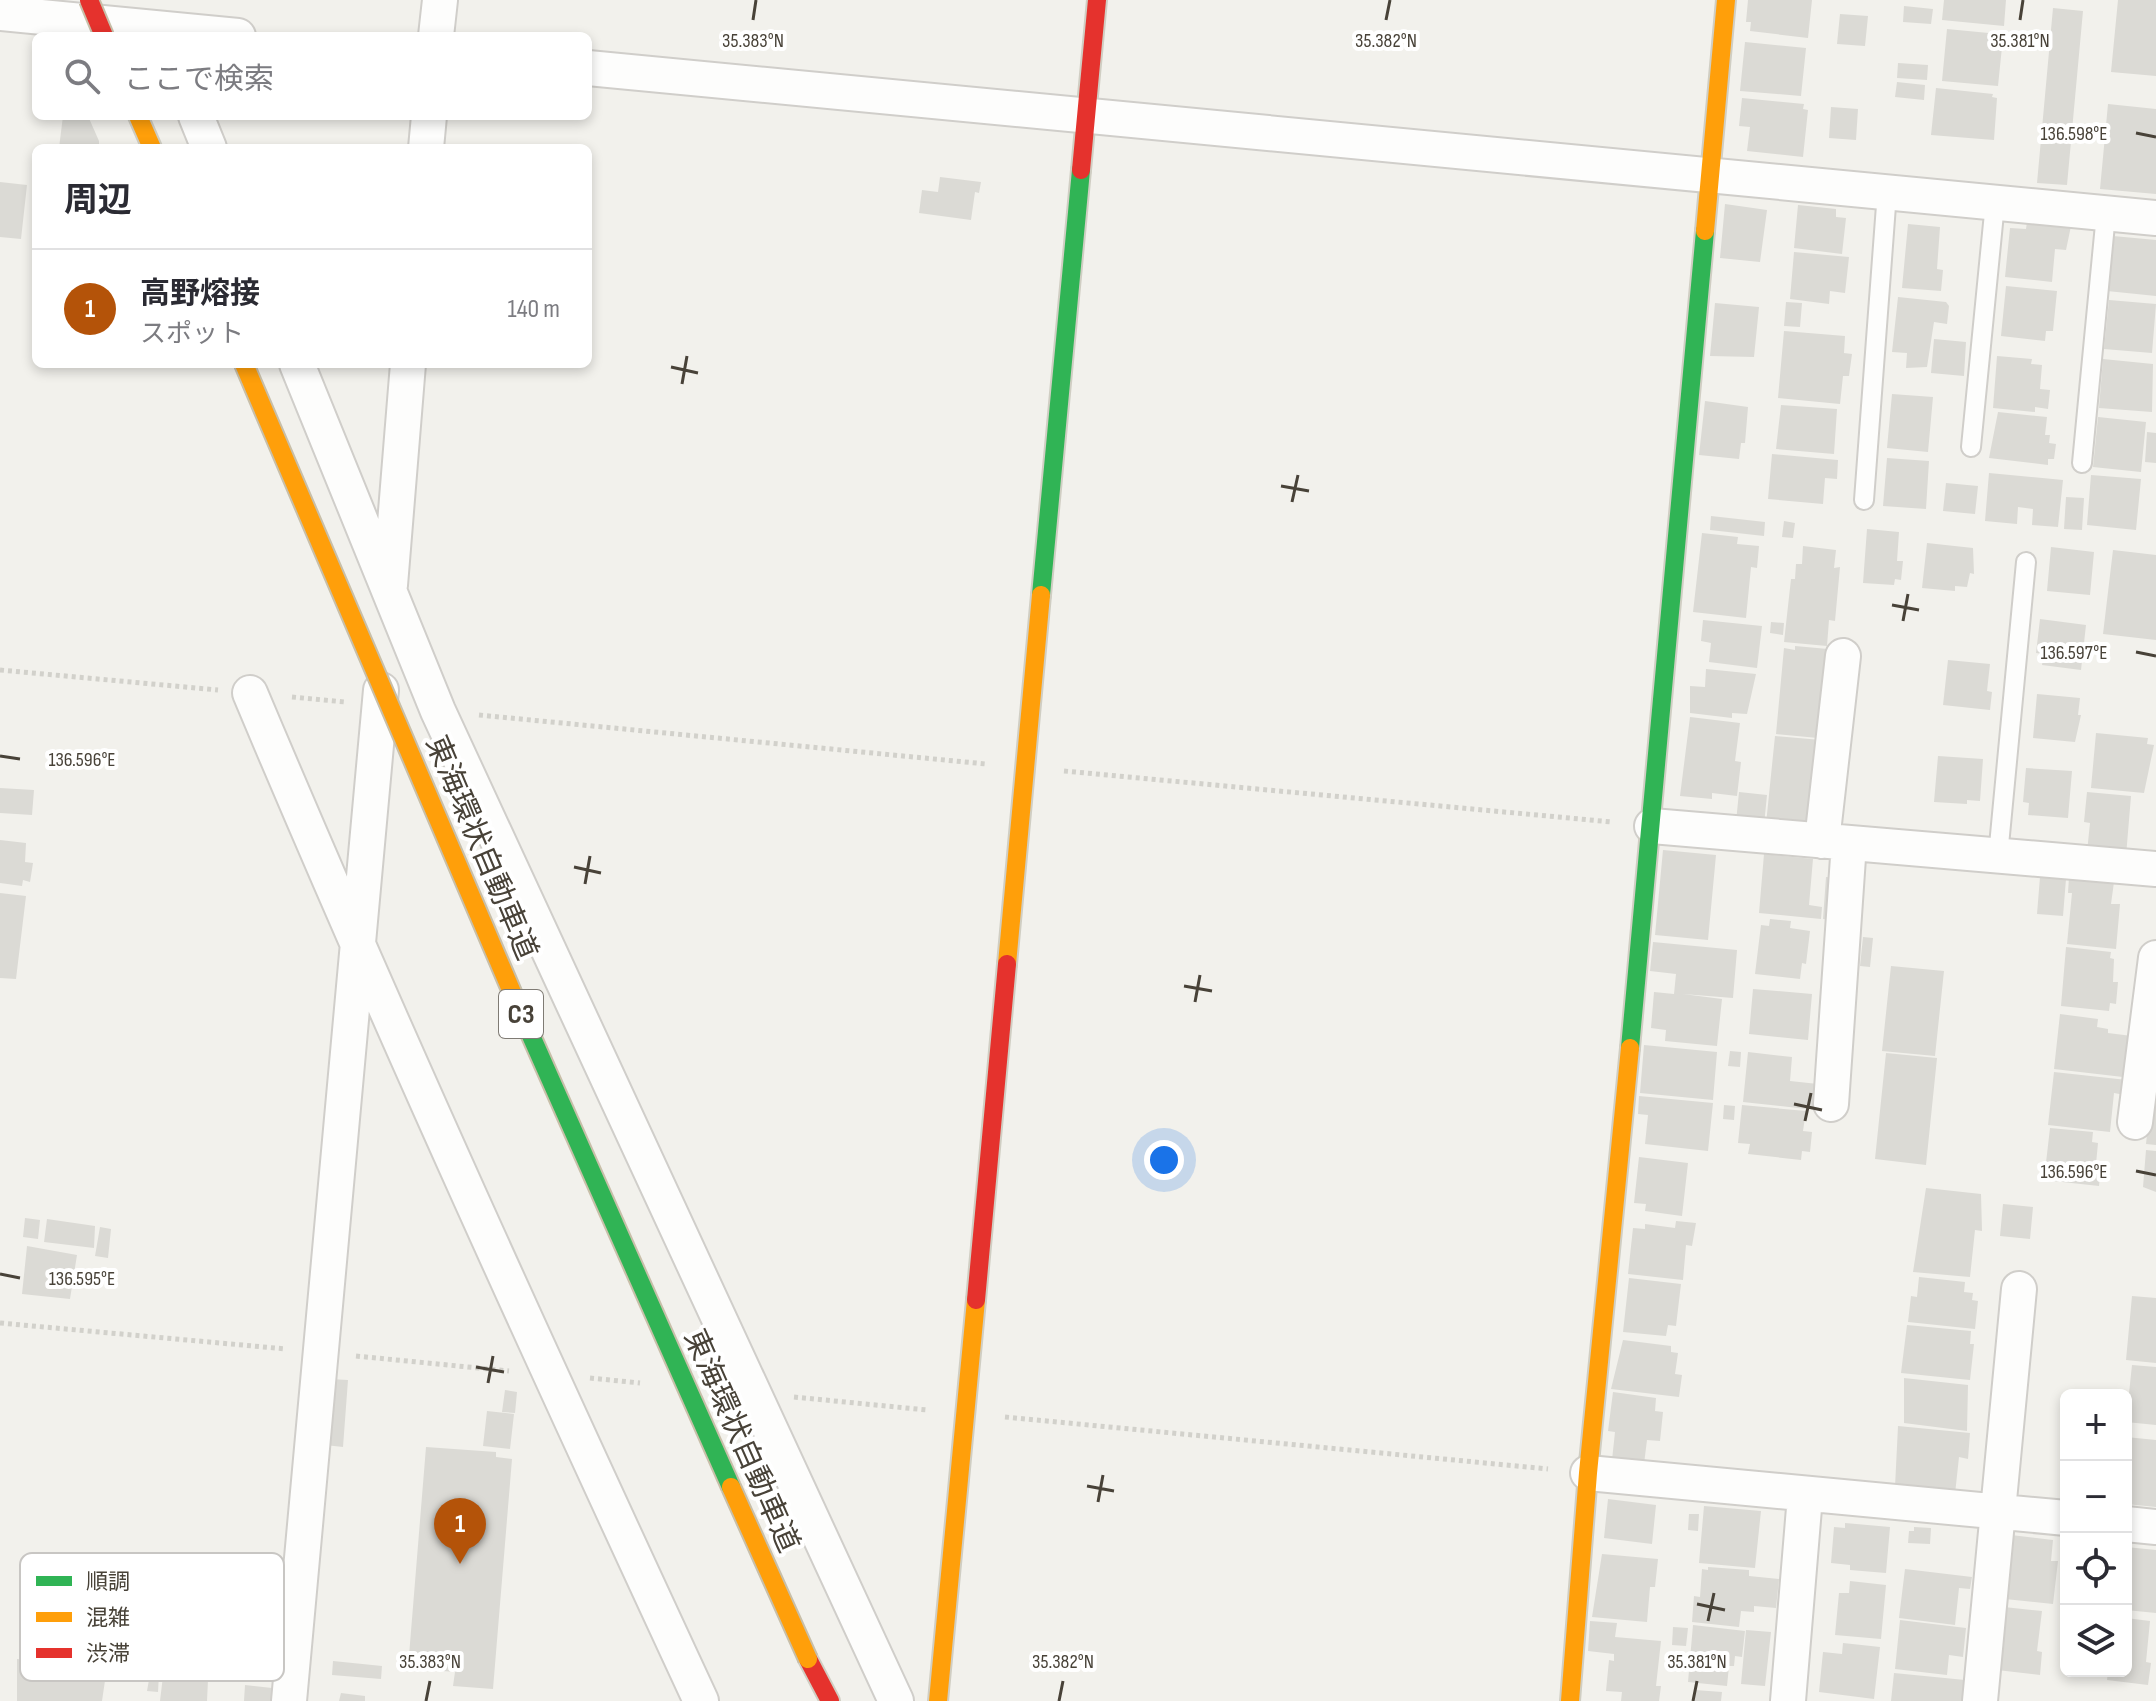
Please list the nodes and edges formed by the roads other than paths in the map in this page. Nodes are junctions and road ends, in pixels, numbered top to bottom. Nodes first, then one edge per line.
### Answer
1 (89, 0) edge
2 (440, 0) edge
3 (1097, 0) edge
4 (1726, 0) edge
5 (0, 13) edge
6 (102, 32) edge
7 (162, 32) edge
8 (436, 32) edge
9 (592, 68) edge
10 (1088, 114) junction
11 (140, 120) edge
12 (198, 120) edge
13 (429, 120) edge
14 (150, 144) edge
15 (207, 144) edge
16 (426, 144) edge
17 (1708, 175) junction
18 (1887, 192) junction
19 (1995, 203) junction
20 (2106, 214) junction
21 (2156, 218) edge
22 (246, 368) edge
23 (299, 368) edge
24 (408, 368) edge
25 (1971, 447) dead end
26 (2082, 463) dead end
27 (1864, 500) dead end
28 (2026, 562) dead end
29 (389, 592) junction
30 (1843, 656) dead end
31 (250, 693) road end
32 (1652, 826) junction
33 (1836, 842) junction
34 (1998, 856) junction
35 (2156, 869) edge
36 (358, 951) junction
37 (2156, 958) edge
38 (1831, 1104) dead end
39 (2135, 1122) dead end
40 (2019, 1289) dead end
41 (1588, 1473) junction
42 (1805, 1496) junction
43 (1998, 1512) junction
44 (2060, 1517) edge
45 (2132, 1525) edge
46 (2156, 1527) edge
47 (289, 1701) edge
48 (701, 1701) edge
49 (828, 1701) edge
50 (896, 1701) edge
51 (938, 1701) edge
52 (1570, 1701) edge
53 (1788, 1701) edge
54 (1980, 1701) edge

1 - 6 main road, bridge
2 - 8 street
3 - 10 main road
4 - 17 main road
5 - 7 street
9 - 10 street
10 - 17 street
10 - 51 main road
11 - 14 main road
12 - 15 street
13 - 16 street
17 - 18 street
17 - 32 main road
18 - 19 street
18 - 27 lane
19 - 20 street
19 - 25 lane
20 - 21 street
20 - 26 lane
22 - 49 main road, 東海環状自動車道 / C3, bridge
23 - 29 street
24 - 29 street
28 - 34 lane
29 - 36 street
29 - 50 street
30 - 33 street
31 - 36 street
32 - 33 street
32 - 41 main road
33 - 34 street
33 - 38 street
34 - 35 street
36 - 47 street
36 - 48 street
37 - 39 street
40 - 43 street
41 - 42 street
41 - 52 main road
42 - 43 street
42 - 53 street
43 - 44 street
43 - 54 street
45 - 46 street

